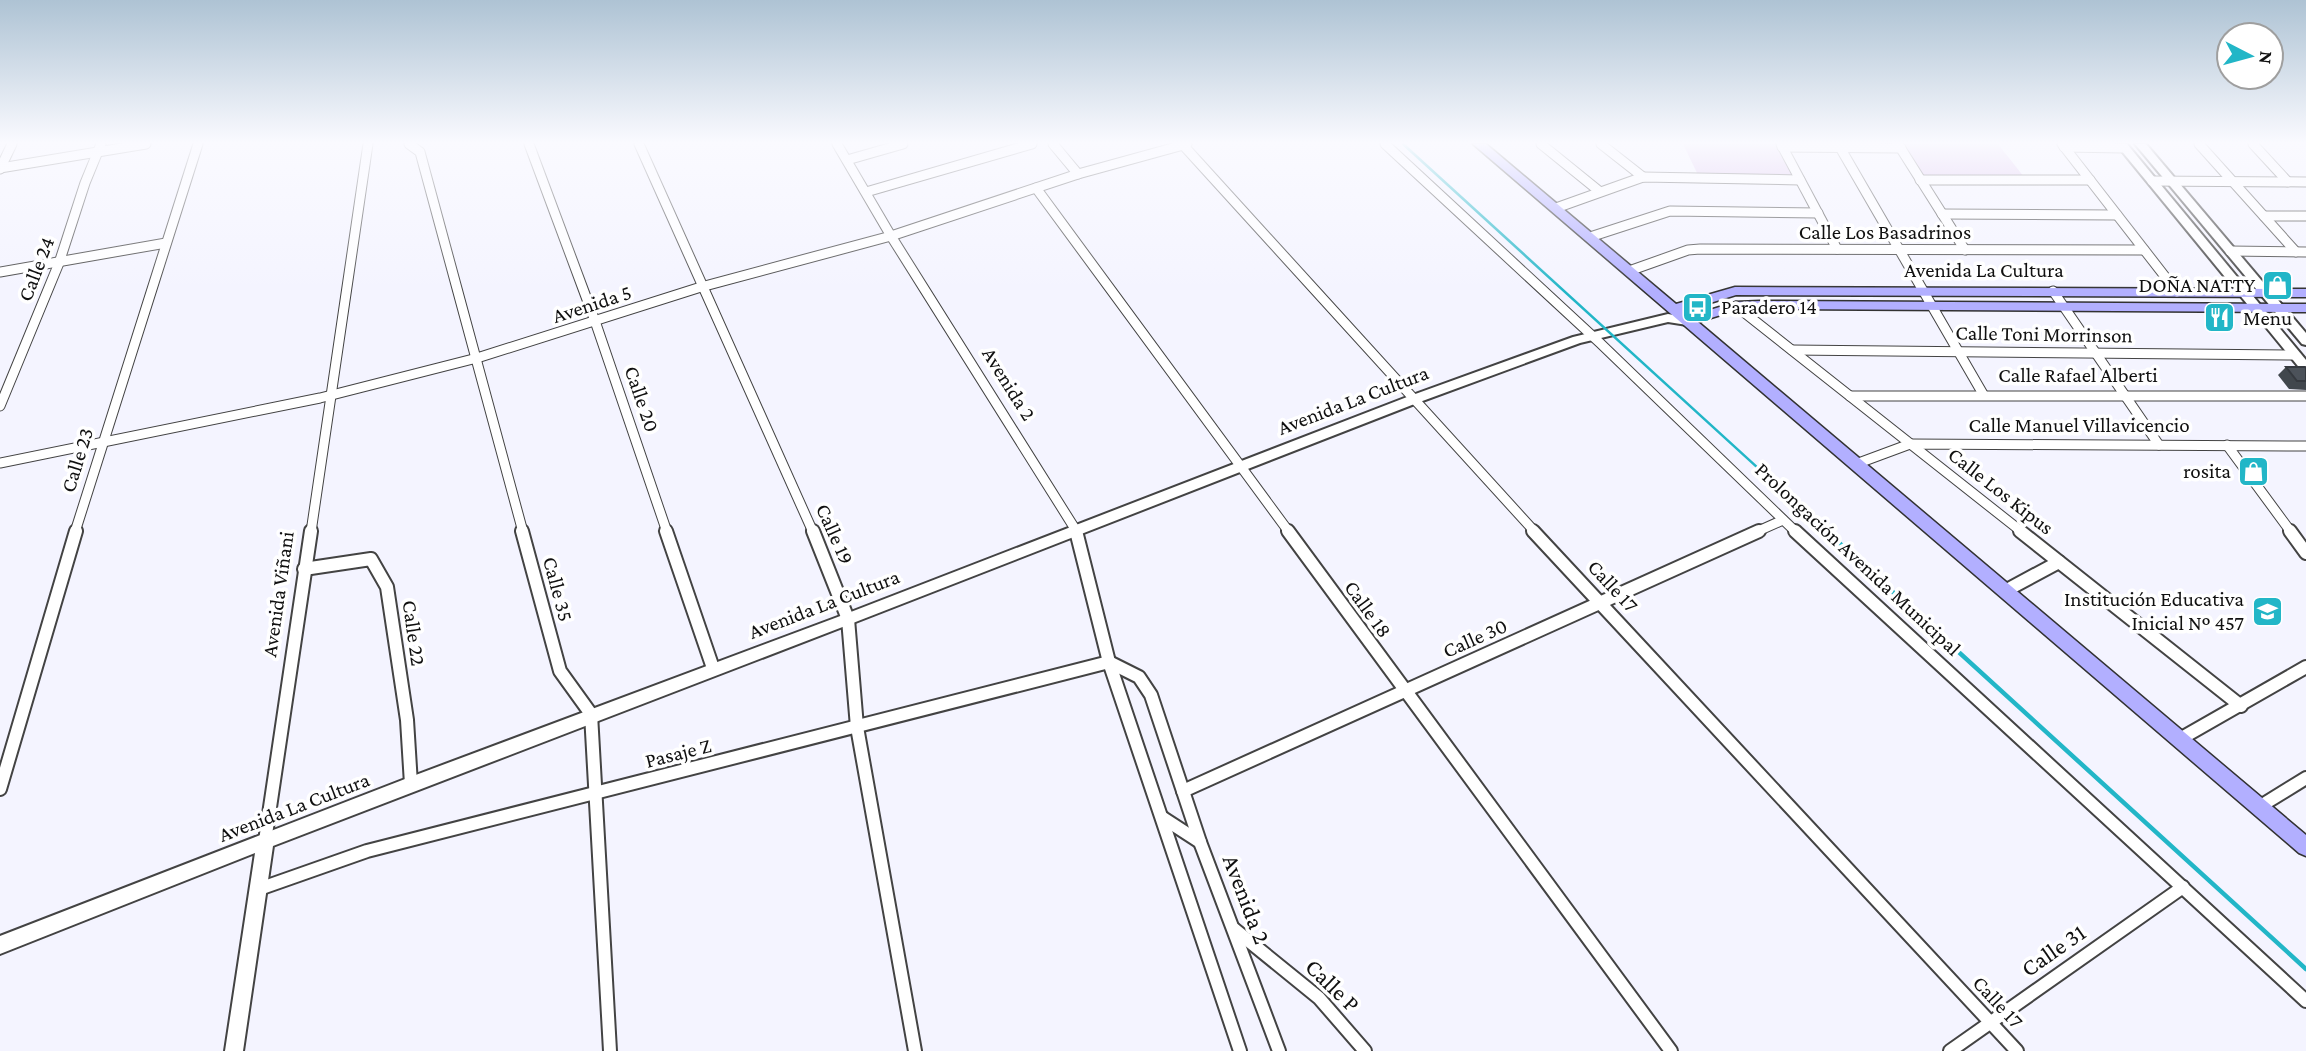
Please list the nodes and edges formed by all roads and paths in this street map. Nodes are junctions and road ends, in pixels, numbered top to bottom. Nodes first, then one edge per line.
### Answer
1 (84, 193) edge
2 (182, 193) edge
3 (360, 193) edge
4 (431, 193) edge
5 (547, 193) edge
6 (660, 193) edge
7 (867, 193) edge
8 (1020, 193) edge
9 (1039, 193) edge
10 (1228, 193) edge
11 (1438, 193) edge
12 (1538, 193) edge
13 (1594, 193) edge
14 (1807, 193) edge
15 (1866, 193) edge
16 (1928, 193) edge
17 (2100, 193) edge
18 (2162, 193) edge
19 (2181, 193) edge
20 (2244, 193) edge
21 (1556, 208) junction
22 (1818, 213) junction
23 (1942, 214) junction
24 (2117, 215) junction
25 (2264, 216) junction
26 (2306, 216) edge
27 (891, 236) junction
28 (1590, 237) junction
29 (166, 243) junction
30 (1837, 249) junction
31 (1899, 249) junction
32 (1965, 250) junction
33 (2144, 250) junction
34 (2230, 251) junction
35 (2301, 252) edge
36 (59, 263) junction
37 (1629, 271) junction
38 (0, 272) edge
39 (701, 287) junction
40 (1922, 290) junction
41 (2053, 291) junction
42 (2177, 292) junction
43 (2244, 293) junction
44 (2265, 293) junction
45 (2306, 293) edge
46 (1931, 305) junction
47 (1736, 306) junction
48 (2063, 306) junction
49 (2257, 308) junction
50 (2278, 308) junction
51 (2306, 308) edge
52 (1676, 316) junction
53 (595, 321) junction
54 (1592, 336) junction
55 (2306, 341) edge
56 (1792, 350) junction
57 (1958, 350) junction
58 (2095, 351) junction
59 (2295, 355) junction
60 (477, 358) junction
61 (2306, 368) edge
62 (1983, 394) junction
63 (2124, 394) junction
64 (329, 396) junction
65 (1850, 396) junction
66 (2306, 396) edge
67 (1412, 400) junction
68 (0, 406) edge
69 (102, 442) junction
70 (1910, 444) junction
71 (2159, 445) junction
72 (2227, 445) junction
73 (2302, 446) edge
74 (2306, 457) edge
75 (0, 463) edge
76 (1856, 464) junction
77 (1239, 466) junction
78 (1783, 520) junction
79 (1076, 530) junction
80 (2306, 553) edge
81 (2059, 562) junction
82 (304, 569) junction
83 (2005, 591) junction
84 (1601, 603) junction
85 (848, 619) junction
86 (1109, 662) junction
87 (2306, 667) edge
88 (713, 668) junction
89 (1404, 691) junction
90 (2241, 706) junction
91 (591, 714) junction
92 (857, 727) junction
93 (2180, 739) junction
94 (2306, 778) edge
95 (411, 784) junction
96 (0, 789) edge
97 (1183, 791) junction
98 (596, 794) junction
99 (2259, 807) junction
100 (1163, 818) junction
101 (265, 841) junction
102 (1200, 842) junction
103 (2306, 847) edge
104 (2183, 887) junction
105 (259, 889) junction
106 (1234, 929) junction
107 (0, 945) edge
108 (2306, 1000) edge
109 (1990, 1023) junction
110 (233, 1051) edge
111 (610, 1051) edge
112 (915, 1051) edge
113 (1240, 1051) edge
114 (1279, 1051) edge
115 (1365, 1051) edge
116 (1671, 1051) edge
117 (1950, 1051) edge
118 (2017, 1051) edge

1 - 36 street, Calle 24
2 - 29 street, Calle 23
3 - 64 street, Avenida Viñani
4 - 60 street, Calle 35
5 - 53 street, Calle 20
6 - 39 street, Calle 19
7 - 27 street, Avenida 2
8 - 27 street, Avenida 5
9 - 77 street, Calle 18
10 - 67 street, Calle 17
11 - 54 street, Prolongación Avenida Municipal
12 - 21 main road
13 - 21 street
14 - 22 street
15 - 31 street
16 - 23 street
17 - 24 street
18 - 43 street
19 - 34 street
20 - 25 street
21 - 28 main road
22 - 28 street
22 - 30 street
23 - 24 street
23 - 32 street
24 - 33 street
25 - 26 street
25 - 35 street
27 - 39 street, Avenida 5
27 - 79 street, Avenida 2
28 - 37 main road
29 - 36 street
29 - 69 street, Calle 23
30 - 31 street, Calle Los Basadrinos
30 - 37 street, Calle Los Basadrinos
31 - 32 street, Calle Los Basadrinos
31 - 40 street
32 - 33 street, Calle Los Basadrinos
33 - 42 street
34 - 35 street
34 - 44 street
36 - 38 street
36 - 68 street, Calle 24
37 - 52 main road
39 - 53 street, Avenida 5
39 - 85 street, Calle 19
40 - 41 main road, Avenida La Cultura
40 - 46 street
40 - 52 main road, Avenida La Cultura
41 - 42 main road, Avenida La Cultura
41 - 48 street
42 - 43 main road, Avenida La Cultura
43 - 44 main road, Avenida La Cultura
43 - 49 street
44 - 45 main road, Avenida La Cultura
44 - 50 street
46 - 47 main road, Avenida La Cultura
46 - 48 main road, Avenida La Cultura
46 - 57 street
47 - 52 main road, Avenida La Cultura
47 - 56 street, Calle Los Kipus
48 - 49 main road, Avenida La Cultura
48 - 58 street
49 - 50 main road, Avenida La Cultura
49 - 59 street
50 - 51 main road, Avenida La Cultura
50 - 55 street
52 - 54 street, Avenida La Cultura
52 - 76 main road
53 - 60 street, Avenida 5
53 - 88 street, Calle 20
54 - 67 street, Avenida La Cultura
54 - 78 street, Prolongación Avenida Municipal
56 - 57 street, Calle Toni Morrinson
56 - 65 street, Calle Los Kipus
57 - 58 street, Calle Toni Morrinson
57 - 62 street
58 - 59 street, Calle Toni Morrinson
58 - 63 street
59 - 61 street
60 - 64 street, Avenida 5
60 - 91 street, Calle 35
62 - 63 street, Calle Rafael Alberti
62 - 65 street, Calle Rafael Alberti
63 - 66 street, Calle Rafael Alberti
63 - 71 street
64 - 69 street, Avenida 5
64 - 82 street, Avenida Viñani
65 - 70 street, Calle Los Kipus
67 - 77 street, Avenida La Cultura
67 - 84 street, Calle 17
69 - 75 street, Avenida 5
69 - 96 street, Calle 23
70 - 71 street, Calle Manuel Villavicencio
70 - 76 street, Calle Manuel Villavicencio
70 - 81 street, Calle Los Kipus
71 - 72 street, Calle Manuel Villavicencio
72 - 73 street, Calle Manuel Villavicencio
72 - 80 street
73 - 74 street
76 - 83 main road
77 - 79 street, Avenida La Cultura
77 - 89 street, Calle 18
78 - 84 street, Calle 30
78 - 104 street, Prolongación Avenida Municipal
79 - 85 street, Avenida La Cultura
79 - 86 street, Avenida 2
81 - 83 street
81 - 90 street, Calle Los Kipus
82 - 95 street, Calle 22
82 - 101 street, Avenida Viñani
83 - 93 main road
84 - 89 street, Calle 30
84 - 109 street, Calle 17
85 - 88 street, Avenida La Cultura
85 - 92 street, Calle 19
86 - 92 street, Pasaje Z
86 - 97 street, Avenida 2
86 - 100 street, Avenida 2
87 - 90 street
88 - 91 street, Avenida La Cultura
89 - 97 street, Calle 30
89 - 116 street, Calle 18
90 - 93 street
91 - 95 street, Avenida La Cultura
91 - 98 street
92 - 98 street, Pasaje Z
92 - 112 street, Calle 19
93 - 99 main road
94 - 99 street
95 - 101 street, Avenida La Cultura
97 - 102 street, Avenida 2
98 - 105 street, Pasaje Z
98 - 111 street
99 - 103 main road
100 - 102 street
100 - 113 street, Avenida 2
101 - 105 street, Avenida Viñani
101 - 107 street, Avenida La Cultura
102 - 106 street, Avenida 2
104 - 108 street, Prolongación Avenida Municipal
104 - 109 street, Calle 31
105 - 110 street, Avenida Viñani
106 - 114 street, Avenida 2
106 - 115 street, Calle P
109 - 117 street, Calle 31
109 - 118 street, Calle 17

